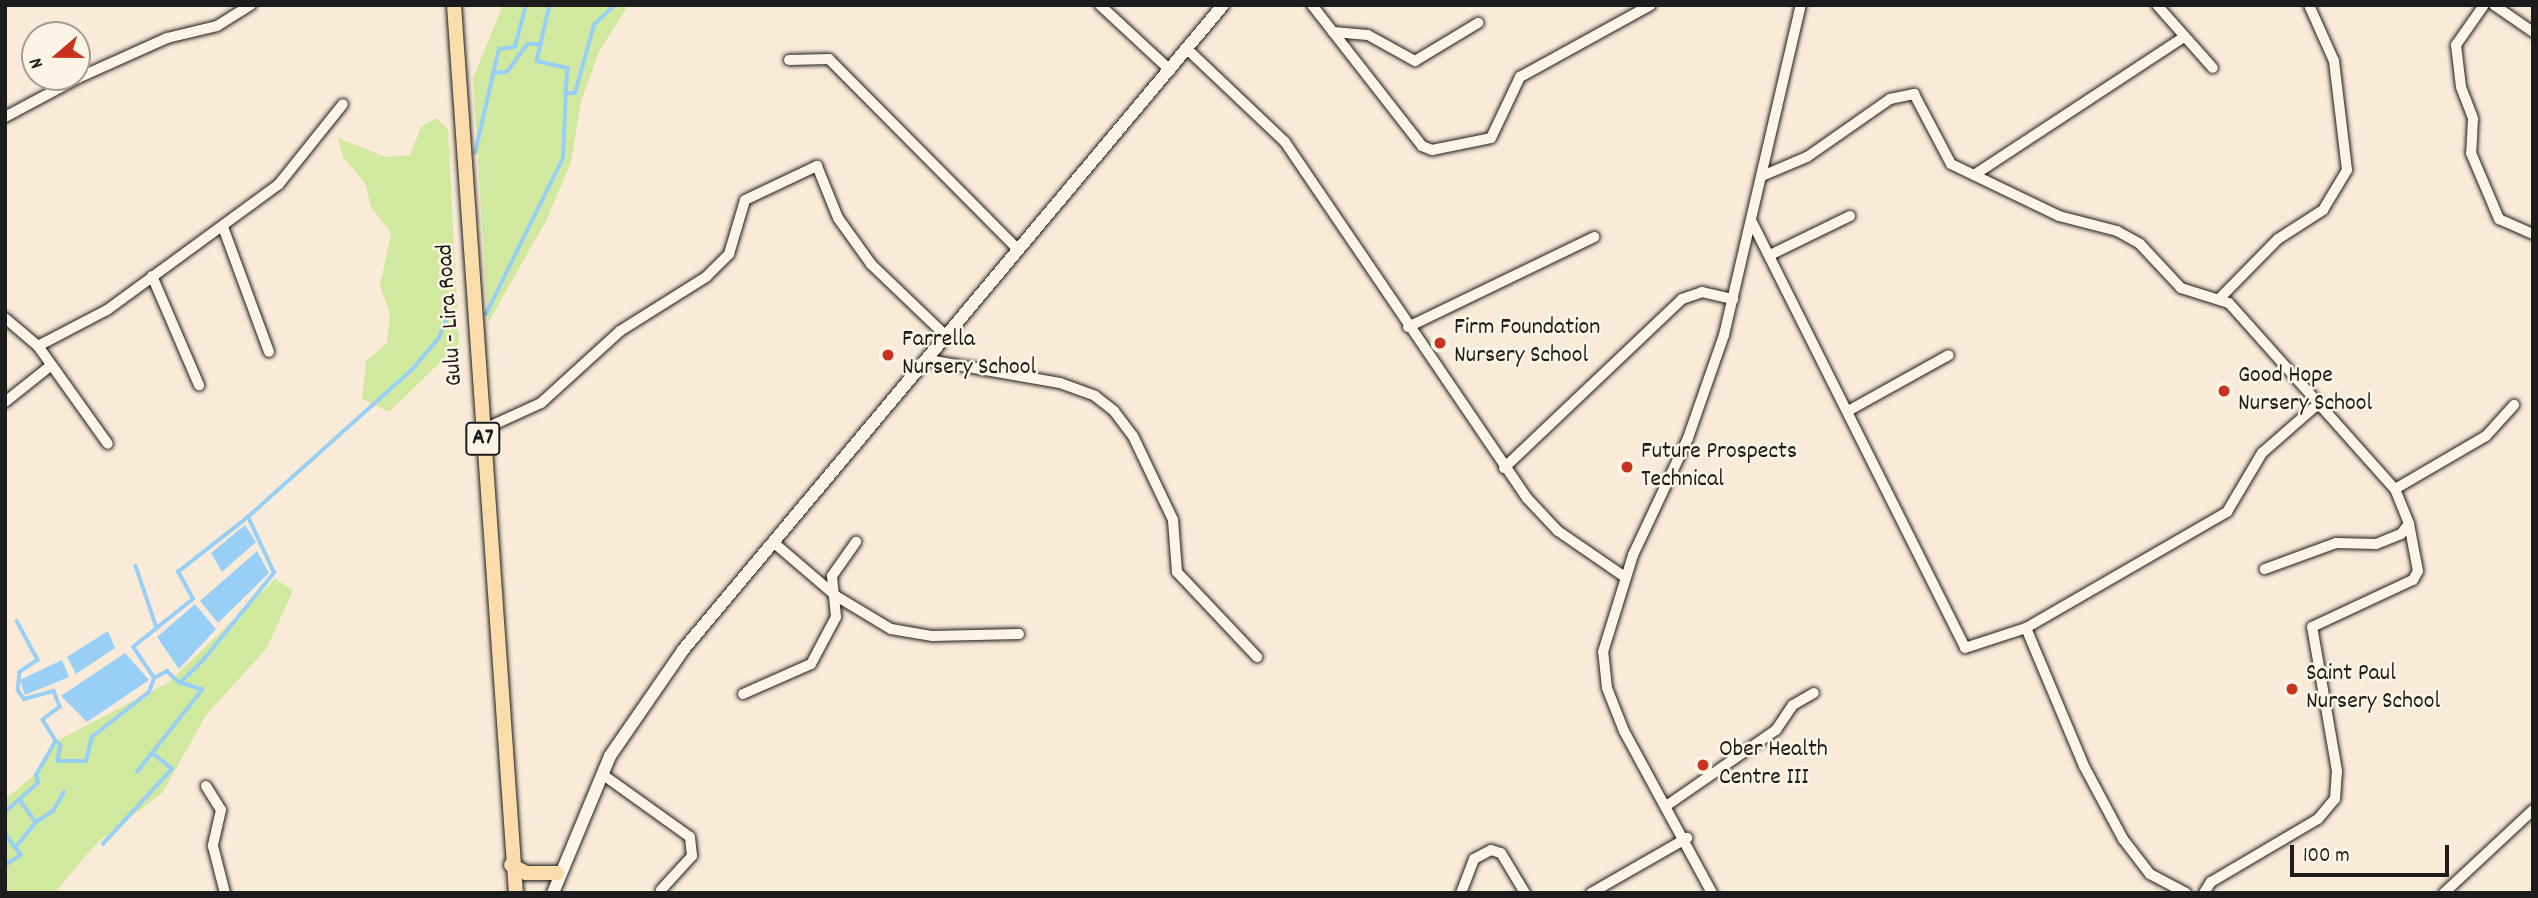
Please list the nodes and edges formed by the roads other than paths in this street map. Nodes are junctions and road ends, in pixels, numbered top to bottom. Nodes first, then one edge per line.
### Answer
1 (251, 5) edge
2 (453, 5) edge
3 (1100, 5) edge
4 (1223, 5) edge
5 (1312, 5) edge
6 (1651, 5) edge
7 (1801, 5) edge
8 (2157, 5) edge
9 (2309, 5) edge
10 (2484, 5) edge
11 (2494, 5) edge
12 (1478, 23) dead end
13 (1333, 32) junction
14 (2533, 32) edge
15 (2184, 37) junction
16 (1187, 49) junction
17 (789, 60) dead end
18 (2213, 68) dead end
19 (1170, 70) junction
20 (343, 104) dead end
21 (5, 117) edge
22 (1974, 175) junction
23 (1762, 176) junction
24 (1850, 216) dead end
25 (1752, 222) junction
26 (223, 227) junction
27 (2533, 234) edge
28 (1594, 237) dead end
29 (1018, 249) junction
30 (1770, 255) junction
31 (152, 276) junction
32 (2220, 298) junction
33 (1732, 299) junction
34 (5, 318) edge
35 (1408, 327) junction
36 (947, 337) junction
37 (38, 346) junction
38 (269, 352) dead end
39 (1949, 355) dead end
40 (928, 360) junction
41 (49, 367) junction
42 (199, 385) dead end
43 (5, 402) edge
44 (2318, 404) junction
45 (2514, 405) dead end
46 (1848, 411) junction
47 (482, 430) junction
48 (108, 444) dead end
49 (1504, 468) junction
50 (2395, 489) junction
51 (2409, 524) junction
52 (773, 542) junction
53 (856, 542) dead end
54 (2266, 569) dead end
55 (1626, 577) junction
56 (836, 596) junction
57 (2026, 628) junction
58 (1019, 634) dead end
59 (1257, 657) dead end
60 (1814, 693) dead end
61 (743, 694) dead end
62 (601, 774) junction
63 (206, 786) dead end
64 (1669, 804) junction
65 (2533, 810) edge
66 (1687, 838) junction
67 (511, 869) junction
68 (558, 873) junction
69 (661, 890) dead end
70 (225, 893) edge
71 (510, 893) edge
72 (516, 893) edge
73 (552, 893) edge
74 (1461, 893) edge
75 (1525, 893) edge
76 (1591, 893) edge
77 (1712, 893) edge
78 (2186, 893) edge
79 (2204, 893) edge
80 (2444, 893) edge

1 - 21 street
2 - 47 main road, Gulu - Lira Road / A7
3 - 19 street
4 - 16 street
5 - 13 street
6 - 13 street
7 - 23 street
8 - 15 street
9 - 32 street
10 - 27 street
11 - 14 street
12 - 13 street
15 - 18 street
15 - 22 street
16 - 19 street
16 - 35 street
17 - 29 street
19 - 29 street
20 - 26 street
22 - 23 street
22 - 32 street
23 - 25 street
24 - 30 street
25 - 30 street
25 - 33 street
26 - 31 street
26 - 38 street
28 - 35 street
29 - 36 street
30 - 46 street
31 - 37 street
31 - 42 street
32 - 44 street
33 - 49 street
33 - 55 street
34 - 37 street
35 - 49 street
36 - 40 street
36 - 47 street
37 - 41 street
39 - 46 street
40 - 52 street
40 - 59 street
41 - 43 street
41 - 48 street
44 - 50 street
44 - 57 street
45 - 50 street
46 - 57 street
47 - 67 main road, Gulu - Lira Road / A7
49 - 55 street
50 - 51 street
51 - 54 street
51 - 79 street
52 - 56 street
52 - 62 street
53 - 56 street
55 - 64 street
56 - 58 street
56 - 61 street
57 - 78 street
60 - 64 street
62 - 68 street
62 - 69 street
63 - 70 street
64 - 66 street
65 - 80 street
66 - 76 street
66 - 77 street
67 - 68 main road
67 - 71 main road, A7
67 - 72 main road, A7
68 - 73 street
74 - 75 street

